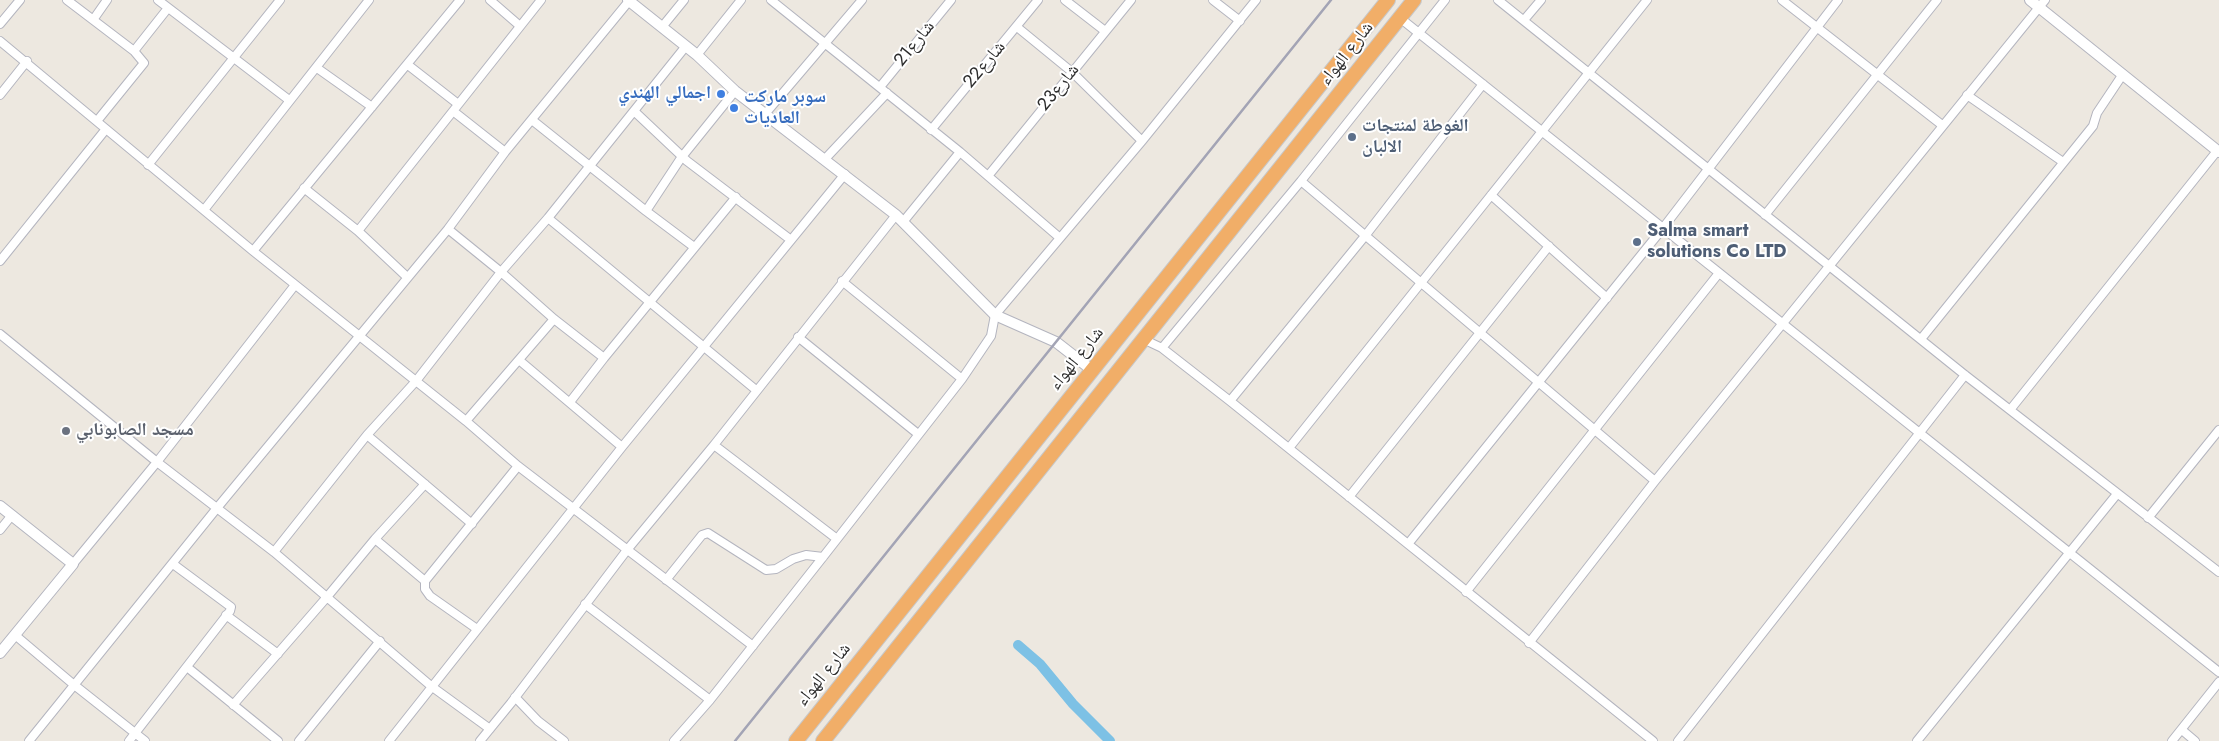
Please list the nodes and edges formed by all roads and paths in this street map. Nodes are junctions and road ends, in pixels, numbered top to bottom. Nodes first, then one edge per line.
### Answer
1 (20, 0) edge
2 (67, 0) edge
3 (107, 0) edge
4 (158, 0) edge
5 (369, 0) edge
6 (460, 0) edge
7 (490, 0) edge
8 (542, 0) edge
9 (629, 0) edge
10 (684, 0) edge
11 (741, 0) edge
12 (772, 0) edge
13 (862, 0) edge
14 (951, 0) edge
15 (1038, 0) edge
16 (1065, 0) edge
17 (1130, 0) edge
18 (1213, 0) edge
19 (1256, 0) edge
20 (1388, 0) edge
21 (1414, 0) edge
22 (1445, 0) edge
23 (1498, 0) edge
24 (1541, 0) edge
25 (1647, 0) edge
26 (1782, 0) edge
27 (1838, 0) edge
28 (1937, 0) edge
29 (2030, 0) edge
30 (277, 1) edge
31 (2042, 4) edge
32 (168, 8) junction
33 (1400, 18) junction
34 (93, 20) junction
35 (1524, 20) junction
36 (1240, 21) junction
37 (0, 24) edge
38 (520, 26) junction
39 (662, 27) junction
40 (1017, 27) junction
41 (1816, 27) junction
42 (1105, 31) junction
43 (1419, 33) junction
44 (0, 41) edge
45 (826, 45) junction
46 (686, 46) junction
47 (134, 51) junction
48 (697, 55) junction
49 (233, 57) junction
50 (27, 62) junction
51 (408, 65) junction
52 (318, 68) junction
53 (1072, 72) junction
54 (1588, 73) junction
55 (1877, 74) junction
56 (2123, 74) junction
57 (1483, 84) junction
58 (880, 87) junction
59 (736, 91) junction
60 (887, 93) junction
61 (0, 95) edge
62 (1967, 95) junction
63 (289, 100) junction
64 (458, 104) junction
65 (372, 107) junction
66 (452, 111) junction
67 (634, 111) junction
68 (765, 114) junction
69 (532, 120) junction
70 (97, 121) junction
71 (1942, 125) junction
72 (106, 129) junction
73 (931, 130) junction
74 (1542, 131) junction
75 (1142, 141) junction
76 (2218, 151) edge
77 (505, 152) junction
78 (960, 152) junction
79 (684, 157) junction
80 (825, 159) junction
81 (2063, 162) junction
82 (148, 165) junction
83 (589, 166) junction
84 (1709, 169) junction
85 (845, 174) junction
86 (988, 176) junction
87 (1301, 181) junction
88 (304, 188) junction
89 (1491, 195) junction
90 (736, 197) junction
91 (204, 210) junction
92 (646, 212) junction
93 (1765, 215) junction
94 (548, 218) junction
95 (900, 219) junction
96 (1663, 228) junction
97 (448, 229) junction
98 (358, 231) junction
99 (1366, 236) junction
100 (1060, 238) junction
101 (791, 240) junction
102 (1549, 246) junction
103 (694, 248) junction
104 (253, 251) junction
105 (0, 261) edge
106 (1829, 267) junction
107 (501, 272) junction
108 (1719, 273) junction
109 (407, 277) junction
110 (842, 281) junction
111 (1421, 283) junction
112 (295, 285) junction
113 (1607, 298) junction
114 (649, 304) junction
115 (995, 315) junction
116 (554, 319) junction
117 (1783, 324) junction
118 (1480, 333) junction
119 (0, 334) edge
120 (360, 335) junction
121 (798, 337) junction
122 (1145, 340) junction
123 (1921, 340) junction
124 (1162, 348) junction
125 (704, 349) junction
126 (604, 358) junction
127 (519, 360) junction
128 (1092, 370) junction
129 (1965, 376) junction
130 (962, 379) junction
131 (416, 381) junction
132 (1538, 382) junction
133 (756, 390) junction
134 (1230, 401) junction
135 (570, 402) junction
136 (2010, 410) junction
137 (466, 421) junction
138 (1594, 429) junction
139 (2219, 430) edge
140 (1920, 433) junction
141 (918, 434) junction
142 (367, 435) junction
143 (714, 445) junction
144 (622, 447) junction
145 (1289, 448) junction
146 (158, 462) junction
147 (518, 466) junction
148 (1655, 481) junction
149 (425, 484) junction
150 (2117, 494) junction
151 (1349, 498) junction
152 (0, 506) edge
153 (217, 508) junction
154 (573, 509) junction
155 (12, 515) junction
156 (2148, 518) junction
157 (472, 524) junction
158 (0, 530) edge
159 (375, 539) junction
160 (837, 539) junction
161 (1408, 544) junction
162 (628, 550) junction
163 (274, 552) junction
164 (2069, 552) junction
165 (823, 557) junction
166 (73, 564) junction
167 (173, 564) junction
168 (2219, 572) edge
169 (666, 580) junction
170 (425, 581) junction
171 (1466, 592) junction
172 (327, 597) junction
173 (585, 604) junction
174 (226, 615) junction
175 (478, 629) junction
176 (15, 635) junction
177 (380, 641) junction
178 (1529, 643) junction
179 (753, 646) junction
180 (0, 653) edge
181 (278, 654) junction
182 (187, 667) junction
183 (2219, 672) edge
184 (2219, 682) edge
185 (73, 684) junction
186 (431, 686) junction
187 (515, 697) junction
188 (710, 700) junction
189 (233, 705) junction
190 (490, 728) junction
191 (2182, 730) junction
192 (136, 733) junction
193 (28, 741) edge
194 (129, 741) edge
195 (146, 741) edge
196 (278, 741) edge
197 (299, 741) edge
198 (389, 741) edge
199 (480, 741) edge
200 (564, 741) edge
201 (674, 741) edge
202 (796, 741) edge
203 (823, 741) edge
204 (1652, 741) edge
205 (1678, 741) edge
206 (1917, 741) edge
207 (2172, 741) edge
208 (2196, 741) edge

1 - 37 street
2 - 34 street
3 - 34 street
4 - 32 street
5 - 52 street
6 - 51 street
7 - 38 street
8 - 38 street
9 - 39 street
9 - 69 street
10 - 39 street
11 - 48 street
12 - 45 street
13 - 45 street
14 - 58 street, شارع21
15 - 40 street, شارع22
16 - 42 street
17 - 42 street, شارع23
18 - 36 street
19 - 36 street
20 - 128 highway, شارع الهواء
21 - 33 highway, شارع الهواء
22 - 43 street
23 - 35 street
24 - 35 street
25 - 54 street
26 - 41 street
27 - 41 street
28 - 55 street
29 - 31 street
30 - 49 street
31 - 56 street
31 - 62 street
32 - 47 street
32 - 49 street
33 - 43 street
33 - 122 highway, شارع الهواء
34 - 47 street
35 - 54 street
36 - 75 street
38 - 64 street
39 - 46 street
40 - 53 street
40 - 73 street, شارع22
41 - 55 street
41 - 84 street
42 - 53 street, شارع23
43 - 57 street
43 - 87 street
44 - 50 street
45 - 58 street
45 - 68 street
46 - 48 street
46 - 67 street
47 - 70 street
48 - 59 street
49 - 63 street
49 - 82 street
50 - 61 street
50 - 70 street
51 - 64 street
51 - 65 street
52 - 63 street
52 - 65 street
53 - 75 street
53 - 86 street, شارع23
54 - 74 street
54 - 84 street
55 - 71 street
55 - 93 street
56 - 76 street
56 - 81 street
57 - 74 street
57 - 99 street
58 - 60 street
59 - 68 street
59 - 79 street
60 - 73 street
60 - 80 street
62 - 71 street
62 - 81 street
63 - 91 street
64 - 66 street
65 - 88 street
66 - 77 street
66 - 98 street
67 - 79 street
67 - 83 street
68 - 80 street
69 - 77 street
69 - 83 street
70 - 72 street
71 - 106 street
72 - 82 street
72 - 105 street
73 - 78 street
74 - 89 street
74 - 96 street
75 - 100 street
76 - 136 street
77 - 97 street
78 - 86 street
78 - 95 street
79 - 90 street
79 - 92 street
80 - 85 street
81 - 123 street
82 - 91 street
83 - 92 street
83 - 94 street
84 - 93 street
84 - 96 street
85 - 95 street
85 - 101 street
86 - 100 street
87 - 99 street
87 - 124 street
88 - 98 street
88 - 104 street
89 - 102 street
89 - 111 street
90 - 101 street
90 - 103 street
91 - 104 street
92 - 103 street
93 - 106 street
94 - 107 street
94 - 114 street
95 - 110 street
95 - 115 street
96 - 108 street
96 - 113 street
97 - 107 street
97 - 109 street
98 - 109 street
99 - 111 street
99 - 134 street
100 - 115 street
101 - 125 street
102 - 113 street
102 - 118 street
103 - 114 street
104 - 112 street
106 - 117 street
106 - 123 street
107 - 116 street
107 - 131 street
108 - 117 street
108 - 138 street
109 - 120 street
110 - 121 street
110 - 130 street
111 - 118 street
111 - 145 street
112 - 120 street
112 - 146 street
113 - 132 street
114 - 125 street
114 - 126 street
115 - 128 street
115 - 130 street
116 - 126 street
116 - 127 street
117 - 140 street
117 - 148 street
118 - 132 street
118 - 151 street
119 - 146 street
120 - 131 street
120 - 153 street
121 - 133 street
121 - 141 street
122 - 124 street
122 - 203 highway, شارع الهواء
123 - 129 street
124 - 134 street
125 - 133 street
125 - 144 street
126 - 135 street
127 - 135 street
127 - 137 street
128 - 202 highway, شارع الهواء
129 - 136 street
129 - 140 street
130 - 141 street
131 - 137 street
131 - 142 street
132 - 138 street
132 - 161 street
133 - 143 street
134 - 145 street
135 - 144 street
136 - 150 street
137 - 147 street
138 - 148 street
138 - 171 street
139 - 156 street
140 - 164 street
140 - 205 street
141 - 160 street
142 - 149 street
142 - 163 street
143 - 160 street
143 - 162 street
144 - 154 street
145 - 151 street
146 - 153 street
146 - 166 street
147 - 154 street
147 - 157 street
148 - 178 street
149 - 157 street
149 - 159 street
150 - 156 street
150 - 164 street
151 - 161 street
152 - 155 street
153 - 163 street
153 - 167 street
154 - 162 street
154 - 175 street
155 - 158 street
155 - 166 street
156 - 168 street
157 - 170 street
159 - 170 street
159 - 172 street
160 - 165 street
161 - 171 street
162 - 169 street
162 - 173 street
163 - 172 street
164 - 183 street
164 - 206 street
165 - 169 street
165 - 179 street
166 - 176 street
167 - 174 street
167 - 185 street
169 - 179 street
170 - 175 street
171 - 178 street
172 - 177 street
172 - 181 street
173 - 187 street
173 - 188 street
174 - 181 street
174 - 182 street
175 - 186 street
176 - 180 street
176 - 185 street
177 - 186 street
177 - 197 street
178 - 204 street
179 - 188 street
181 - 189 street
182 - 189 street
182 - 192 street
184 - 191 street
185 - 192 street
185 - 193 street
186 - 190 street
186 - 198 street
187 - 190 street
187 - 200 street
188 - 201 street
189 - 196 street
190 - 199 street
191 - 207 street
191 - 208 street
192 - 194 street
192 - 195 street

